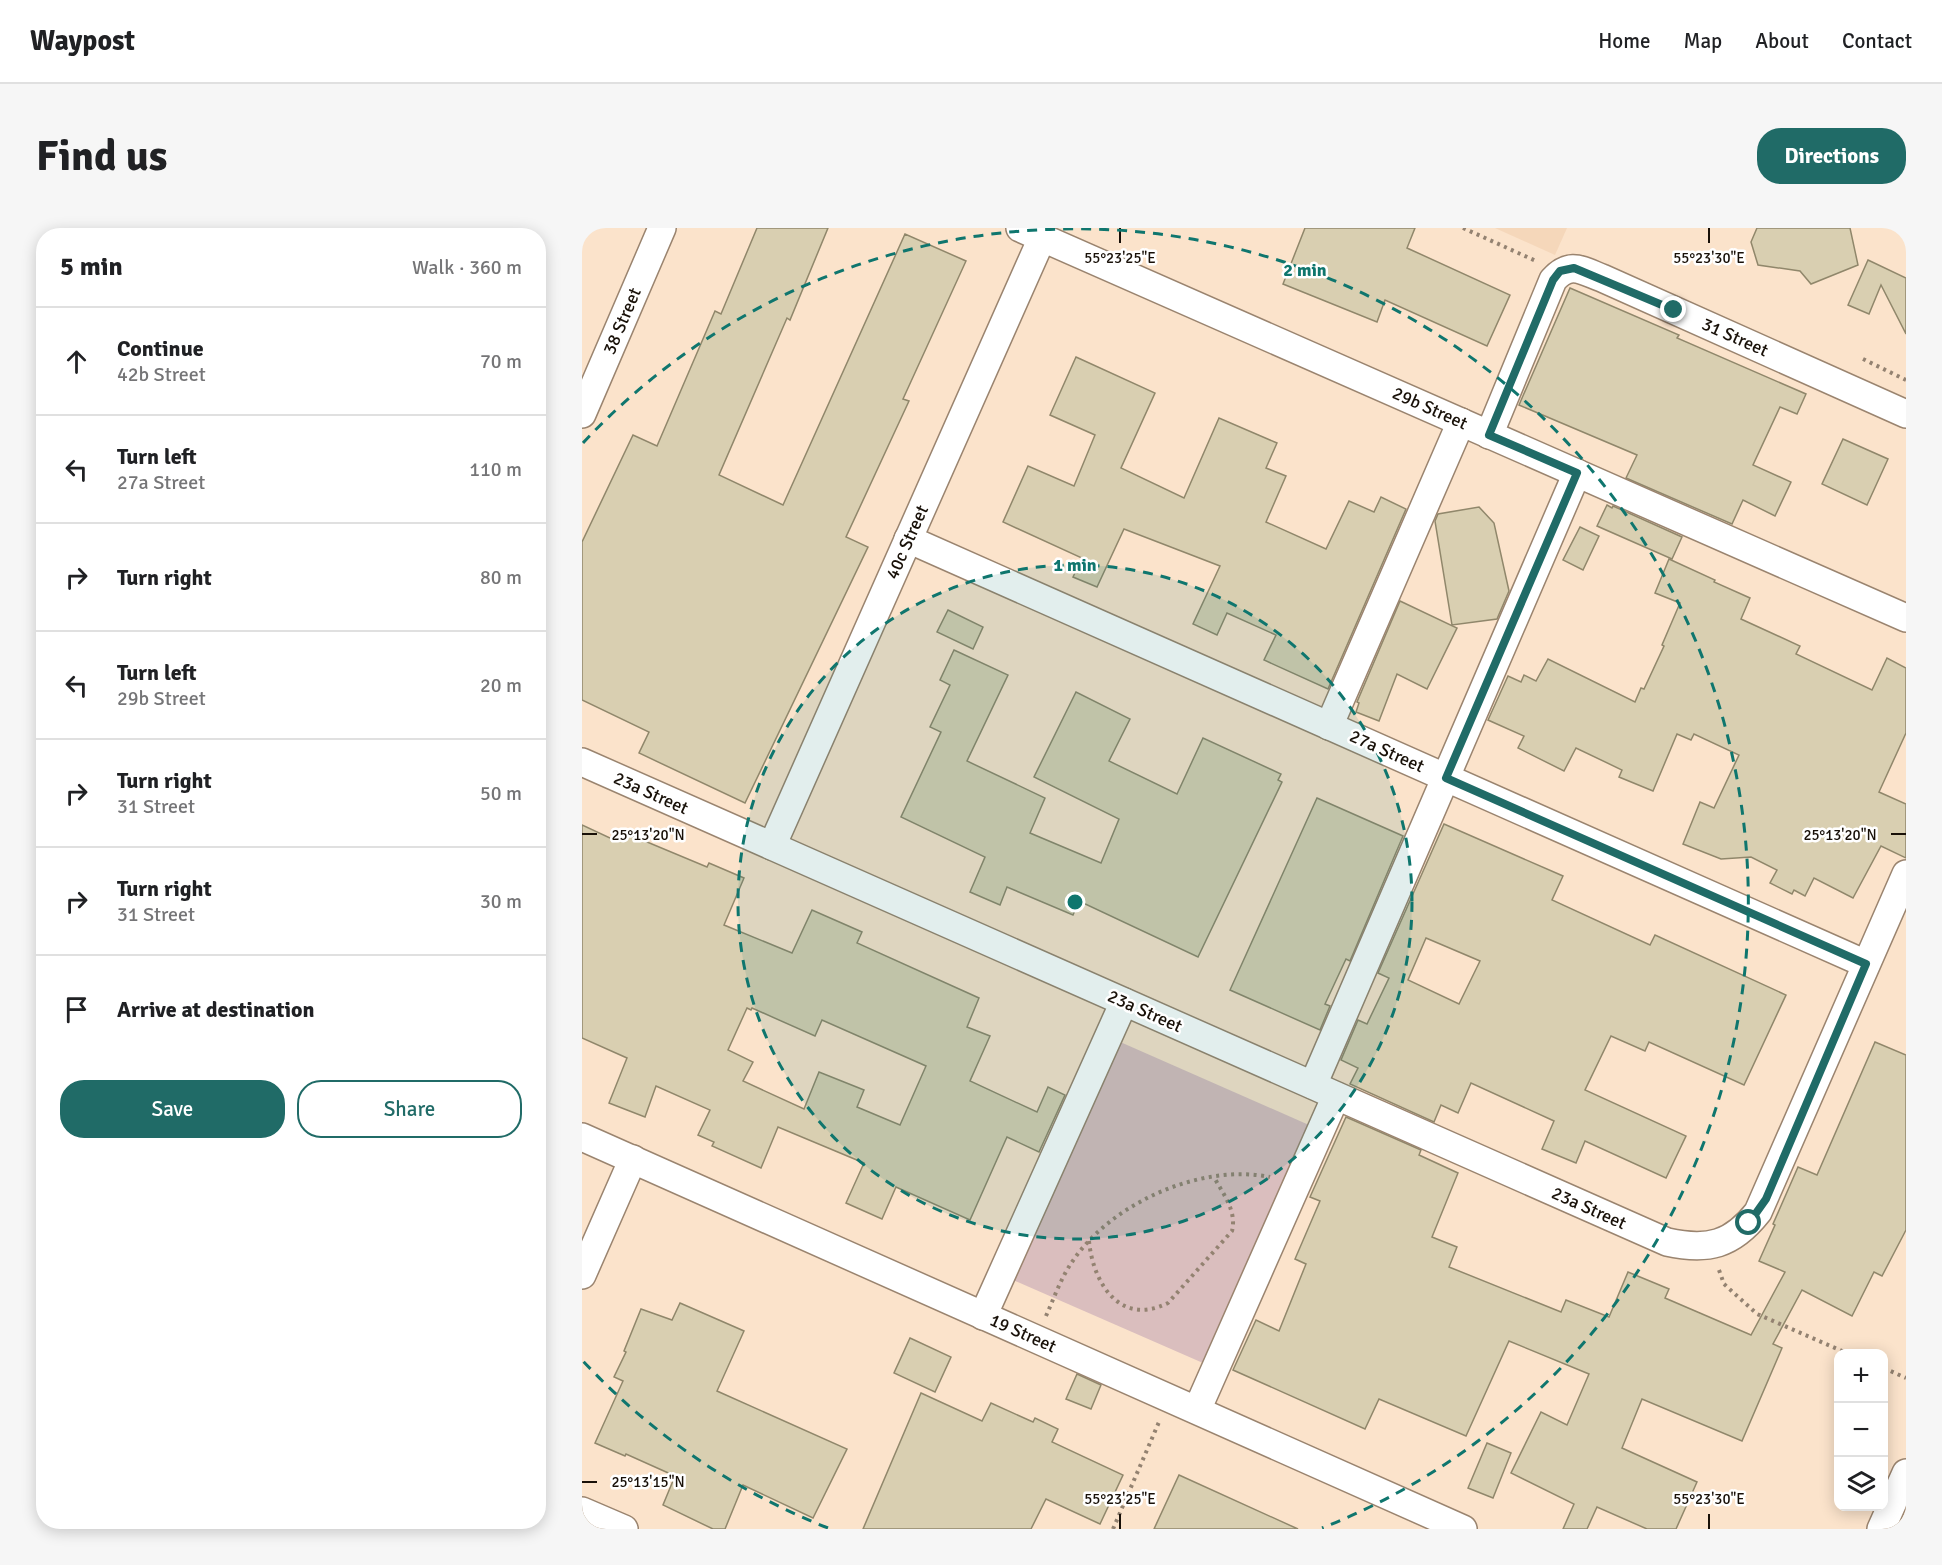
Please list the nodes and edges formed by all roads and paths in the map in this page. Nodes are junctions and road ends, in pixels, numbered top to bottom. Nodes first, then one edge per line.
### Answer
1 (662, 228) edge
2 (1463, 228) edge
3 (1031, 233) edge
4 (1560, 271) junction
5 (1863, 360) dead end
6 (1906, 380) edge
7 (582, 414) edge
8 (1906, 414) edge
9 (1461, 422) junction
10 (1489, 435) junction
11 (1577, 473) junction
12 (908, 539) junction
13 (1906, 618) edge
14 (1329, 726) junction
15 (582, 762) edge
16 (1446, 778) junction
17 (772, 846) junction
18 (1906, 874) edge
19 (1866, 964) junction
20 (1124, 1002) junction
21 (1324, 1090) junction
22 (582, 1137) edge
23 (633, 1160) junction
24 (1214, 1177) junction
25 (1297, 1184) junction
26 (1089, 1240) junction
27 (1711, 1246) junction
28 (582, 1275) edge
29 (983, 1316) junction
30 (1035, 1338) junction
31 (1840, 1349) edge
32 (1888, 1370) edge
33 (1906, 1378) edge
34 (1169, 1399) junction
35 (1197, 1410) junction
36 (1906, 1473) edge
37 (582, 1510) edge
38 (1891, 1525) edge
39 (624, 1529) edge
40 (1113, 1529) edge
41 (1463, 1529) edge

1 - 7 street, 38 Street
2 - 4 path
3 - 9 street, 29b Street
3 - 12 street, 40c Street
4 - 8 street, 31 Street
4 - 10 street
5 - 6 path
9 - 10 street, 29b Street
9 - 14 street
10 - 11 street, 29b Street
11 - 13 street, 29b Street
11 - 16 street
12 - 14 street, 27a Street
12 - 17 street, 40c Street
14 - 16 street, 27a Street
15 - 17 street, 23a Street
16 - 19 street, 27a Street
16 - 21 street
17 - 20 street, 23a Street
18 - 19 street
19 - 27 street
20 - 21 street, 23a Street
20 - 29 street
21 - 25 street
21 - 27 street, 23a Street
22 - 23 street, 19 Street
23 - 28 street
23 - 29 street, 19 Street
24 - 25 path
24 - 26 path
24 - 26 path
25 - 35 street
26 - 30 path
27 - 31 path
29 - 30 street, 19 Street
30 - 34 street, 19 Street
32 - 33 path
34 - 35 street, 19 Street
34 - 40 path
35 - 41 street, 19 Street
36 - 38 street
37 - 39 street

